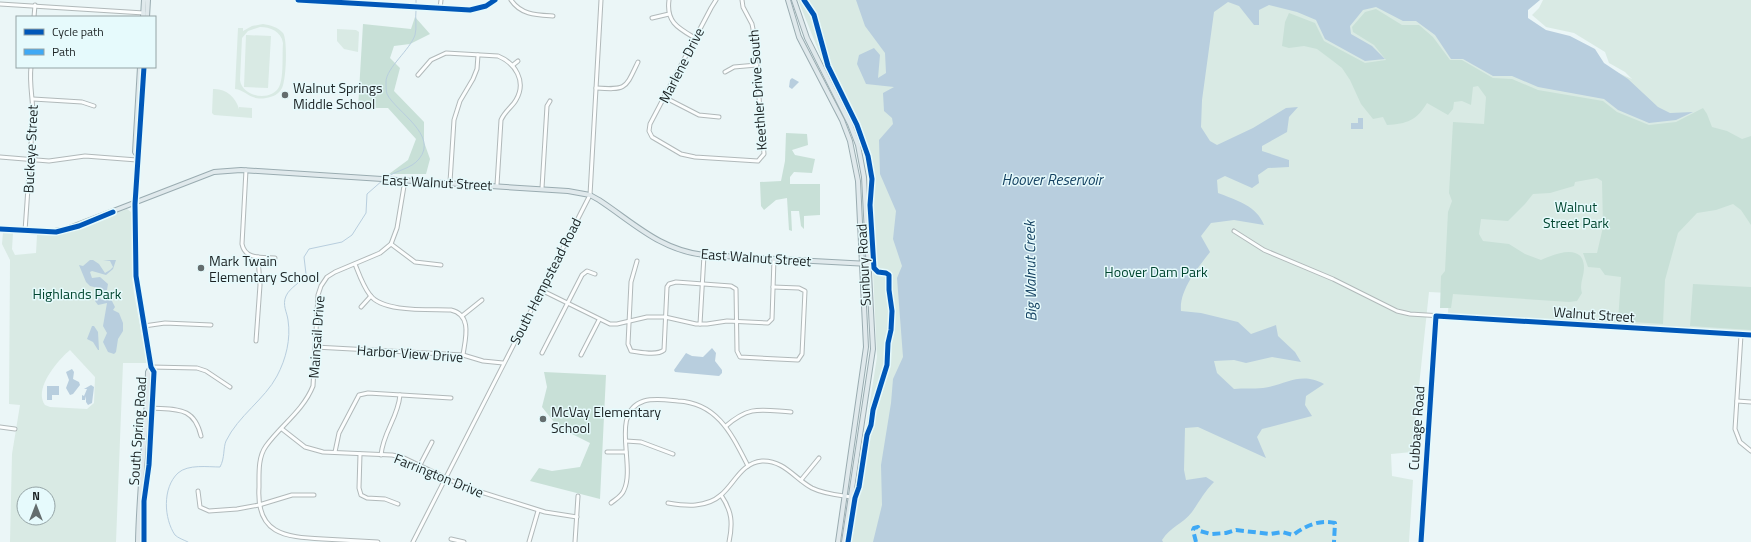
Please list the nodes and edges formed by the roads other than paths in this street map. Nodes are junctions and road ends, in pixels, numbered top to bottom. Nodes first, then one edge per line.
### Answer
1 (144, 0) edge
2 (148, 0) edge
3 (299, 0) edge
4 (389, 0) edge
5 (441, 0) edge
6 (496, 0) edge
7 (511, 0) edge
8 (601, 0) edge
9 (669, 0) edge
10 (716, 0) edge
11 (742, 0) edge
12 (788, 0) edge
13 (794, 0) edge
14 (344, 1) edge
15 (0, 4) edge
16 (35, 5) junction
17 (388, 5) junction
18 (440, 9) junction
19 (669, 14) junction
20 (145, 15) edge
21 (34, 16) edge
22 (553, 16) dead end
23 (652, 18) dead end
24 (695, 38) junction
25 (478, 55) junction
26 (518, 61) dead end
27 (638, 62) dead end
28 (513, 65) junction
29 (757, 65) junction
30 (31, 68) edge
31 (140, 68) edge
32 (144, 68) edge
33 (725, 72) dead end
34 (418, 75) dead end
35 (596, 88) junction
36 (664, 98) junction
37 (33, 99) junction
38 (550, 101) dead end
39 (94, 106) dead end
40 (719, 117) dead end
41 (139, 125) junction
42 (649, 131) joint
43 (0, 157) edge
44 (137, 158) junction
45 (30, 159) junction
46 (246, 170) junction
47 (405, 180) junction
48 (450, 182) junction
49 (497, 185) junction
50 (542, 188) junction
51 (590, 195) junction
52 (135, 204) junction
53 (860, 225) junction
54 (0, 229) edge
55 (25, 231) junction
56 (1234, 231) dead end
57 (391, 244) junction
58 (704, 255) junction
59 (258, 257) junction
60 (275, 258) dead end
61 (774, 259) junction
62 (637, 261) dead end
63 (355, 264) junction
64 (863, 264) junction
65 (869, 264) junction
66 (441, 265) dead end
67 (595, 274) dead end
68 (702, 284) junction
69 (773, 286) junction
70 (541, 290) junction
71 (371, 296) junction
72 (482, 300) dead end
73 (567, 304) junction
74 (360, 306) dead end
75 (462, 316) junction
76 (665, 316) junction
77 (1436, 316) junction
78 (599, 320) junction
79 (737, 321) junction
80 (629, 322) junction
81 (872, 322) junction
82 (700, 324) junction
83 (210, 325) dead end
84 (144, 326) junction
85 (1740, 335) junction
86 (1751, 336) edge
87 (256, 342) dead end
88 (316, 347) junction
89 (542, 353) dead end
90 (463, 355) junction
91 (581, 355) dead end
92 (503, 363) junction
93 (150, 368) junction
94 (230, 387) dead end
95 (400, 395) junction
96 (451, 398) dead end
97 (634, 401) dead end
98 (1737, 401) junction
99 (1751, 402) edge
100 (636, 405) junction
101 (146, 408) junction
102 (152, 408) junction
103 (791, 412) dead end
104 (726, 426) junction
105 (0, 427) edge
106 (282, 428) junction
107 (16, 429) dead end
108 (201, 436) dead end
109 (432, 442) dead end
110 (626, 442) junction
111 (1751, 451) edge
112 (335, 452) junction
113 (607, 452) dead end
114 (626, 452) junction
115 (360, 454) junction
116 (673, 454) dead end
117 (381, 455) junction
118 (820, 458) dead end
119 (850, 458) junction
120 (420, 465) junction
121 (748, 466) junction
122 (445, 478) junction
123 (801, 480) junction
124 (198, 491) dead end
125 (314, 495) dead end
126 (721, 495) junction
127 (578, 496) dead end
128 (845, 496) junction
129 (851, 497) junction
130 (611, 503) dead end
131 (398, 504) dead end
132 (668, 504) dead end
133 (259, 505) junction
134 (538, 511) junction
135 (577, 517) junction
136 (846, 531) junction
137 (451, 539) dead end
138 (138, 542) edge
139 (144, 542) edge
140 (378, 542) edge
141 (413, 542) edge
142 (464, 542) edge
143 (529, 542) edge
144 (576, 542) edge
145 (729, 542) edge
146 (838, 542) edge
147 (844, 542) edge
148 (1420, 542) edge

1 - 20 main road
2 - 20 main road
3 - 14 street
4 - 17 street
5 - 18 street
6 - 18 street
7 - 22 street
8 - 35 street, South Hempstead Road
9 - 19 street
10 - 24 street, Marlene Drive
11 - 29 street, Keethler Drive South
12 - 53 main road, Sunbury Road
13 - 65 main road, Sunbury Road
14 - 17 street
15 - 16 street
16 - 20 street
16 - 21 street
17 - 18 street
19 - 23 street
19 - 24 street
24 - 36 street, Marlene Drive
25 - 28 street
25 - 34 street
25 - 48 street
26 - 28 street
27 - 35 street
28 - 49 street
29 - 33 street
29 - 42 street, Keethler Drive South
30 - 37 street, Buckeye Street
31 - 41 main road, South Spring Road
32 - 41 main road, South Spring Road
35 - 51 street, South Hempstead Road
36 - 40 street
36 - 42 street, Marlene Drive
37 - 39 street
37 - 45 street, Buckeye Street
38 - 50 street
41 - 44 main road, South Spring Road
43 - 45 street
44 - 45 street
44 - 52 main road, South Spring Road
45 - 55 street, Buckeye Street
46 - 47 main road, East Walnut Street
46 - 52 main road, East Walnut Street
46 - 59 street
47 - 48 main road, East Walnut Street
47 - 57 street
48 - 49 main road, East Walnut Street
49 - 50 main road, East Walnut Street
50 - 51 main road, East Walnut Street
51 - 58 main road, East Walnut Street
51 - 70 street, South Hempstead Road
52 - 55 main road, East Walnut Street
52 - 84 main road, South Spring Road
53 - 64 main road, Sunbury Road
53 - 65 main road
54 - 55 main road, East Walnut Street
56 - 77 street, Walnut Street
57 - 63 street, Mainsail Drive
57 - 66 street
58 - 61 main road, East Walnut Street
58 - 68 street
59 - 60 street
59 - 87 street
61 - 64 main road, East Walnut Street
61 - 69 street
62 - 80 street
63 - 71 street
63 - 88 street, Mainsail Drive
64 - 65 main road, East Walnut Street
64 - 81 main road
64 - 119 main road, Sunbury Road
65 - 81 main road, Sunbury Road
67 - 73 street
68 - 76 street
68 - 79 street
68 - 82 street
69 - 79 street
69 - 79 street
70 - 73 street
70 - 92 street, South Hempstead Road
71 - 74 street
71 - 75 street
72 - 75 street
73 - 78 street
73 - 89 street
75 - 90 street
76 - 80 street
76 - 80 street
76 - 82 street
77 - 85 street, Walnut Street
77 - 148 street, Cubbage Road
78 - 80 street
78 - 91 street
79 - 82 street
81 - 129 main road, Sunbury Road
83 - 84 street
84 - 93 main road, South Spring Road
85 - 86 street, Walnut Street
85 - 98 street
88 - 90 street, Harbor View Drive
88 - 106 street, Mainsail Drive
90 - 92 street, Harbor View Drive
92 - 122 street, South Hempstead Road
93 - 94 street
93 - 101 main road, South Spring Road
93 - 102 main road, South Spring Road
95 - 96 street
95 - 112 street
95 - 117 street
97 - 100 street
98 - 99 street
98 - 111 street
100 - 104 street
100 - 110 street
101 - 102 street
101 - 138 main road, South Spring Road
102 - 108 street
102 - 139 main road, South Spring Road
103 - 104 street
104 - 121 street
105 - 107 street
106 - 112 street, Farrington Drive
106 - 133 street, Mainsail Drive
109 - 120 street
110 - 114 street
110 - 116 street
112 - 115 street, Farrington Drive
113 - 114 street
114 - 130 street
115 - 117 street, Farrington Drive
115 - 131 street
117 - 120 street, Farrington Drive
118 - 123 street
119 - 128 main road, Sunbury Road
119 - 129 main road
120 - 122 street, Farrington Drive
121 - 123 street
121 - 126 street
122 - 134 street, Farrington Drive
122 - 141 street, South Hempstead Road
123 - 128 street
124 - 133 street
125 - 133 street
126 - 132 street
126 - 145 street
127 - 135 street
128 - 129 street
128 - 136 main road
128 - 146 main road, Sunbury Road
129 - 136 main road, Sunbury Road
133 - 140 street, Mainsail Drive
134 - 135 street, Farrington Drive
134 - 143 street
135 - 144 street
136 - 147 main road, Sunbury Road
137 - 142 street

